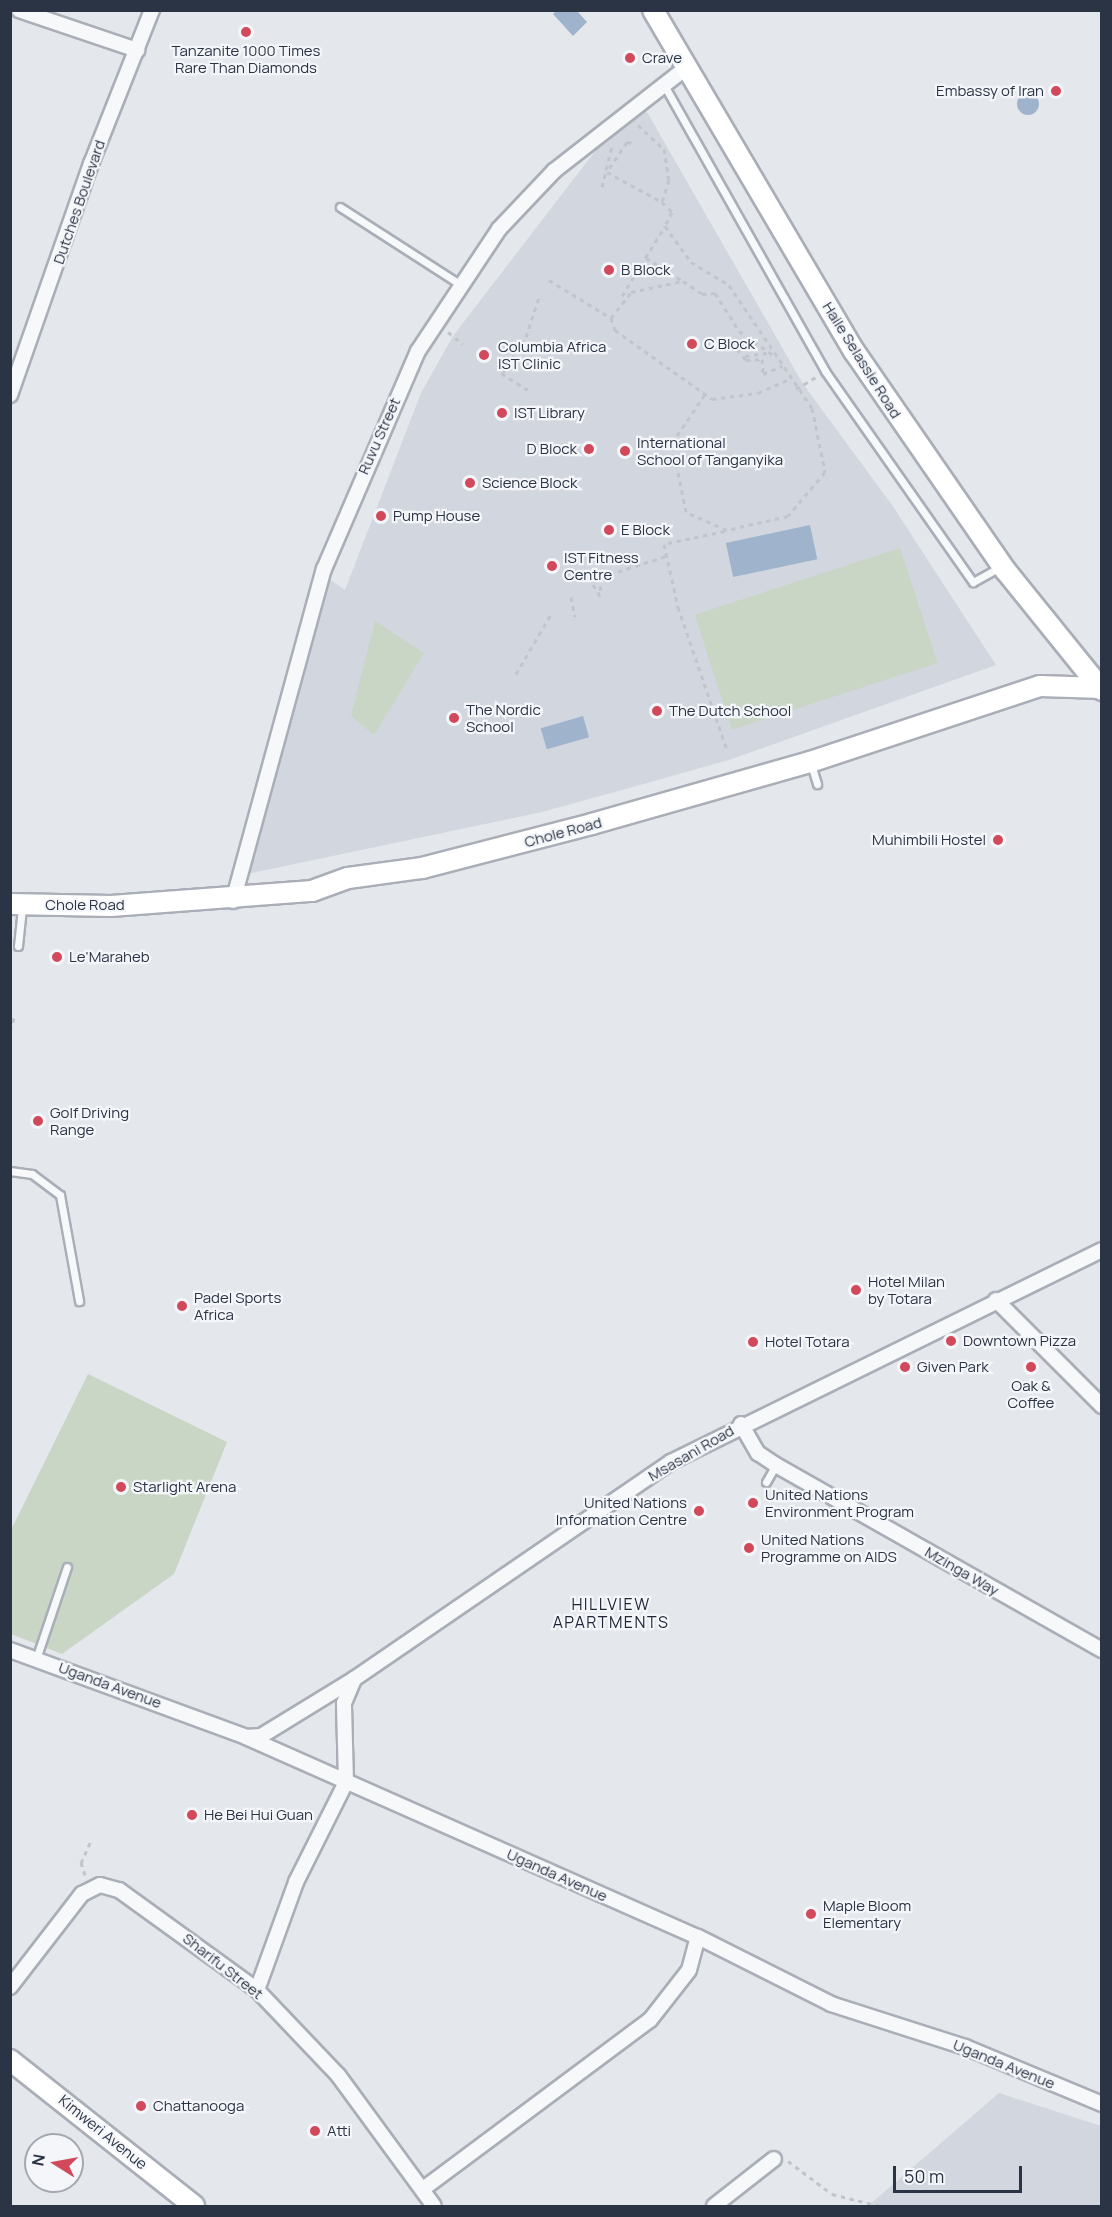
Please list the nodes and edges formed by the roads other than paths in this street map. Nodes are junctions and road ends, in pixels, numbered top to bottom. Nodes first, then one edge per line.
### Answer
1 (19, 10) edge
2 (152, 10) edge
3 (653, 10) edge
4 (137, 50) junction
5 (687, 68) junction
6 (664, 85) junction
7 (340, 207) dead end
8 (461, 285) junction
9 (10, 395) edge
10 (1003, 566) junction
11 (1101, 688) edge
12 (810, 762) junction
13 (817, 784) dead end
14 (233, 901) junction
15 (16, 905) edge
16 (18, 946) dead end
17 (10, 1171) edge
18 (1101, 1250) edge
19 (996, 1299) junction
20 (79, 1301) dead end
21 (1101, 1406) edge
22 (741, 1424) junction
23 (776, 1465) junction
24 (766, 1482) dead end
25 (67, 1567) dead end
26 (10, 1650) edge
27 (1101, 1650) edge
28 (36, 1659) junction
29 (354, 1679) junction
30 (246, 1737) junction
31 (346, 1782) junction
32 (698, 1937) junction
33 (11, 1986) edge
34 (257, 1990) junction
35 (10, 2060) edge
36 (1101, 2104) edge
37 (774, 2159) road end
38 (423, 2189) junction
39 (194, 2206) edge
40 (434, 2206) edge
41 (714, 2206) edge

1 - 4 street
2 - 4 street, Dutches Boulevard
3 - 5 street, Haile Selassie Road
4 - 9 street, Dutches Boulevard
5 - 6 street, Ruvu Street
5 - 10 street, Haile Selassie Road
6 - 8 street, Ruvu Street
6 - 10 lane
7 - 8 lane
8 - 14 street, Ruvu Street
10 - 11 street, Haile Selassie Road
11 - 12 street, Chole Road
12 - 13 lane
12 - 14 street, Chole Road
14 - 15 street, Chole Road
15 - 16 lane
17 - 20 lane
18 - 19 street, Msasani Road
19 - 21 street
19 - 22 street, Msasani Road
22 - 23 street, Mzinga Way
22 - 29 street, Msasani Road
23 - 24 lane
23 - 27 street, Mzinga Way
25 - 28 lane
26 - 28 street, Uganda Avenue
28 - 30 street, Uganda Avenue
29 - 30 street, Msasani Road
29 - 31 street
30 - 31 street, Uganda Avenue
31 - 32 street, Uganda Avenue
31 - 34 street
32 - 36 street, Uganda Avenue
32 - 38 street
33 - 34 street, Sharifu Street
34 - 38 street, Sharifu Street
35 - 39 street, Kimweri Avenue
37 - 41 street
38 - 40 street, Sharifu Street

